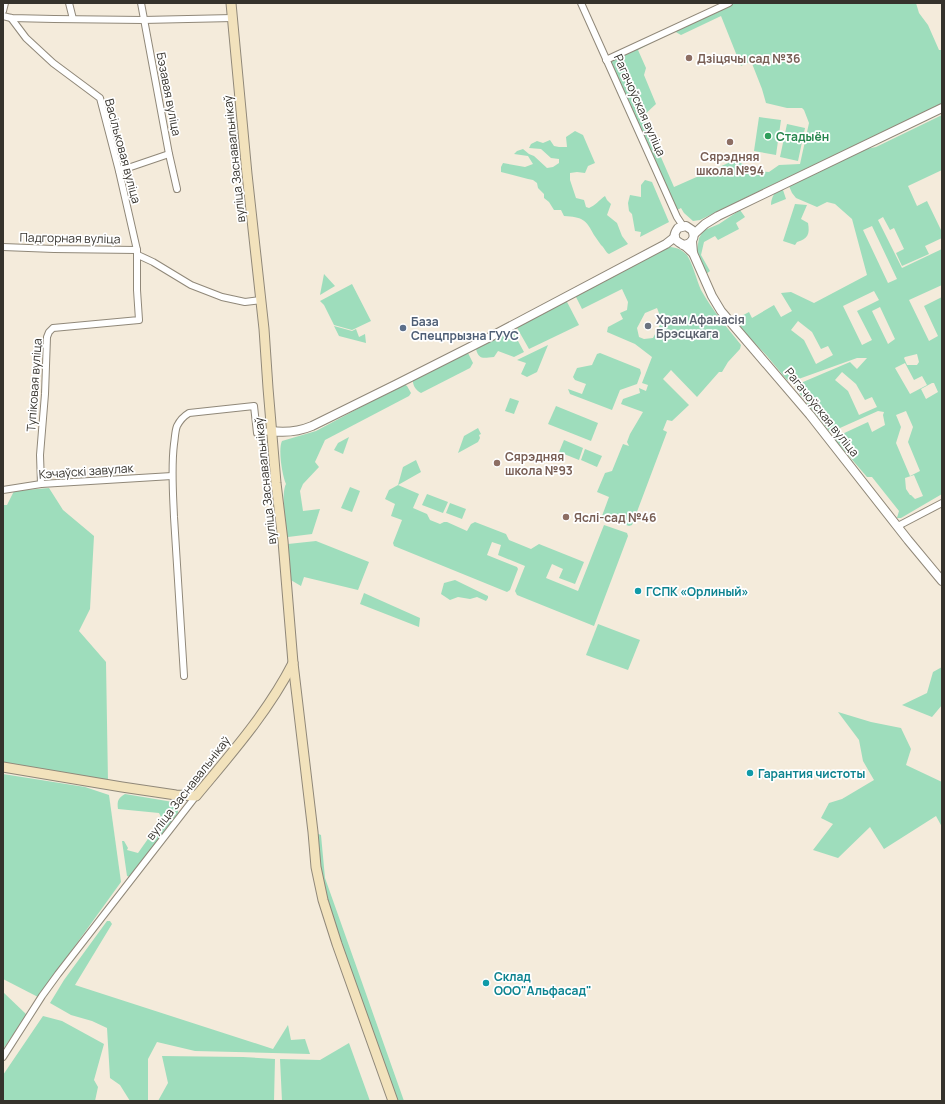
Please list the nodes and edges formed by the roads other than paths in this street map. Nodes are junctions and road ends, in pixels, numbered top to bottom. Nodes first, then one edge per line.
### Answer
1 (5, 3) edge
2 (69, 3) edge
3 (141, 3) edge
4 (231, 3) edge
5 (582, 3) edge
6 (729, 3) edge
7 (3, 11) edge
8 (3, 16) edge
9 (11, 18) junction
10 (233, 18) junction
11 (73, 20) junction
12 (143, 20) junction
13 (606, 60) junction
14 (942, 108) edge
15 (169, 154) junction
16 (119, 171) junction
17 (177, 189) dead end
18 (684, 236) junction
19 (3, 247) edge
20 (137, 252) junction
21 (261, 300) junction
22 (139, 320) joint
23 (272, 431) junction
24 (172, 476) junction
25 (41, 484) junction
26 (3, 490) edge
27 (942, 503) edge
28 (898, 526) junction
29 (942, 581) edge
30 (294, 663) junction
31 (184, 676) dead end
32 (3, 767) edge
33 (196, 796) junction
34 (3, 1057) edge
35 (393, 1101) edge

1 - 7 street
2 - 11 street
3 - 12 street, Бэзавая вуліца
4 - 10 main road, вуліца Заснавальнікаў
5 - 13 street, Рагачоўская вуліца
6 - 13 street
8 - 9 street
9 - 11 street
9 - 16 street, Васільковая вуліца
10 - 12 street
10 - 21 main road, вуліца Заснавальнікаў
11 - 12 street
12 - 15 street, Бэзавая вуліца
13 - 18 street, Рагачоўская вуліца
14 - 18 street
15 - 16 street
15 - 17 street, Бэзавая вуліца
16 - 20 street, Васільковая вуліца
18 - 23 street
18 - 28 street, Рагачоўская вуліца
19 - 20 street, Падгорная вуліца
20 - 21 street
20 - 22 street, Васільковая вуліца
21 - 23 main road, вуліца Заснавальнікаў
22 - 25 street, Тупіковая вуліца
23 - 24 street, вуліца Заснавальнікаў
23 - 30 main road, вуліца Заснавальнікаў
24 - 25 street, Кэчаўскі завулак
24 - 31 street, вуліца Заснавальнікаў
25 - 26 street, Кэчаўскі завулак
27 - 28 street
28 - 29 street, Рагачоўская вуліца
30 - 33 main road, вуліца Заснавальнікаў
30 - 35 main road
32 - 33 main road
33 - 34 street, вуліца Заснавальнікаў

